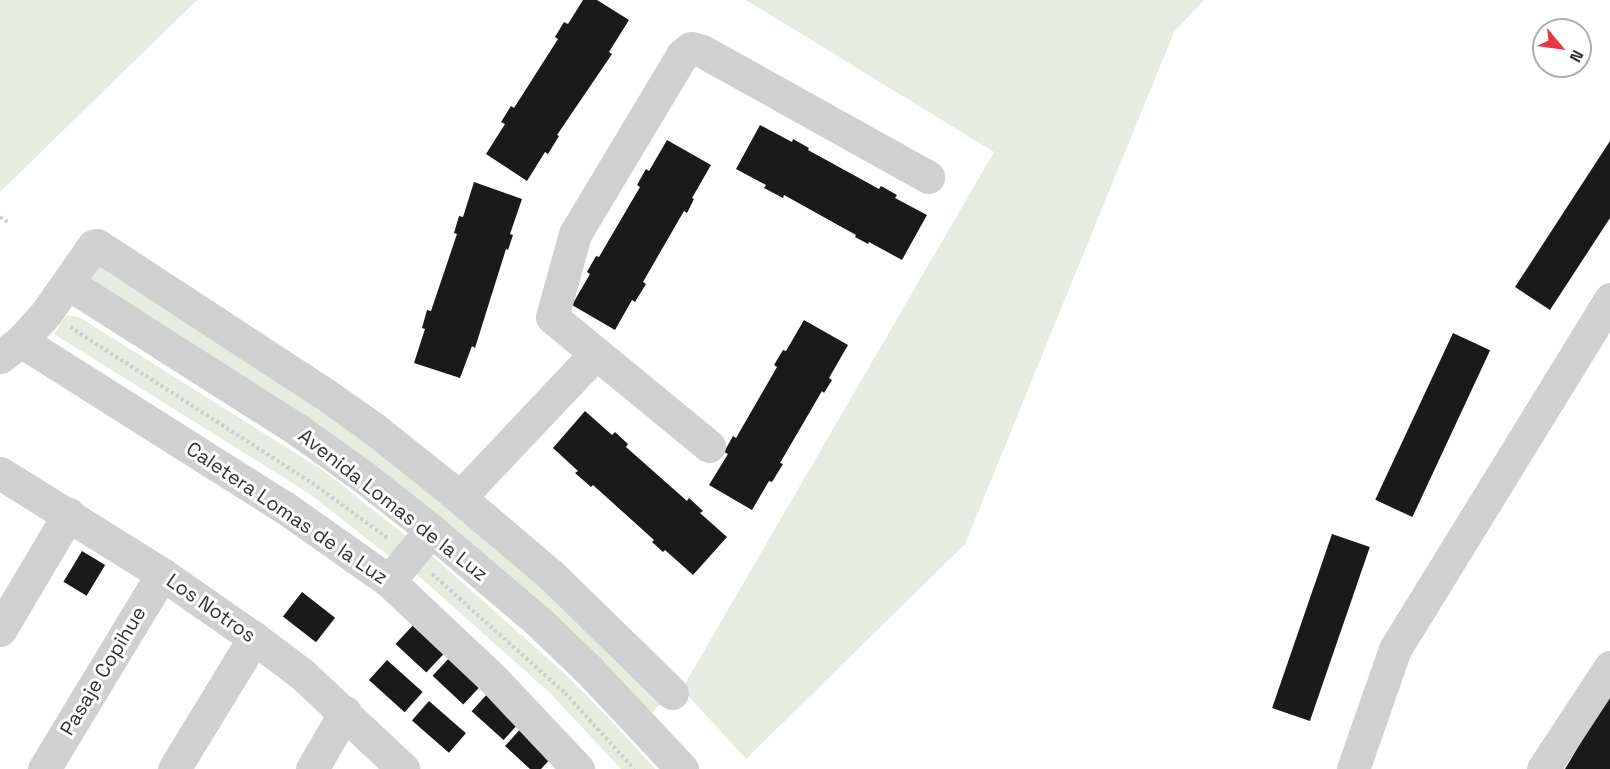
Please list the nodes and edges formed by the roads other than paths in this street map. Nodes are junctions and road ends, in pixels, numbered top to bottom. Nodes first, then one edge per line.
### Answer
1 (928, 177) dead end
2 (69, 284) junction
3 (1610, 299) edge
4 (10, 349) edge
5 (596, 353) junction
6 (709, 446) dead end
7 (0, 473) edge
8 (460, 497) junction
9 (69, 514) junction
10 (431, 530) junction
11 (162, 574) junction
12 (389, 581) junction
13 (0, 629) edge
14 (254, 638) junction
15 (1610, 667) edge
16 (672, 693) dead end
17 (345, 712) junction
18 (44, 769) edge
19 (174, 769) edge
20 (312, 769) edge
21 (403, 769) edge
22 (578, 769) edge
23 (682, 769) edge
24 (1353, 769) edge
25 (1543, 769) edge

1 - 5 street
2 - 4 street
2 - 8 street
2 - 10 street, Avenida Lomas de la Luz
3 - 24 street
4 - 12 street, Caletera Lomas de la Luz
5 - 6 street
5 - 8 street
7 - 9 street, Los Notros
8 - 16 street
9 - 11 street, Los Notros
9 - 13 street
10 - 12 street
10 - 23 street, Avenida Lomas de la Luz
11 - 14 street, Los Notros
11 - 18 street, Pasaje Copihue
12 - 22 street, Caletera Lomas de la Luz
14 - 17 street, Los Notros
14 - 19 street
15 - 25 street
17 - 20 street
17 - 21 street, Los Notros

